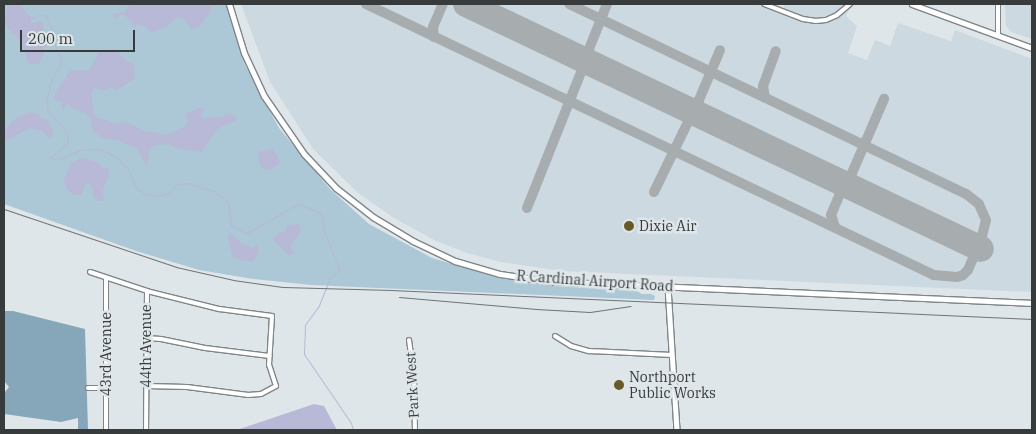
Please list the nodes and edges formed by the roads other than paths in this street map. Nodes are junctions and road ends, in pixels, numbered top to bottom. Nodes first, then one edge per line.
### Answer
1 (229, 4) edge
2 (764, 4) edge
3 (850, 4) edge
4 (912, 4) edge
5 (998, 4) edge
6 (776, 6) edge
7 (998, 36) junction
8 (1032, 48) edge
9 (90, 272) dead end
10 (106, 278) junction
11 (668, 287) junction
12 (147, 291) junction
13 (1032, 303) edge
14 (555, 336) dead end
15 (146, 338) junction
16 (409, 340) dead end
17 (672, 355) junction
18 (270, 356) junction
19 (146, 386) junction
20 (88, 388) dead end
21 (106, 388) junction
22 (106, 430) edge
23 (146, 430) edge
24 (415, 430) edge
25 (677, 430) edge

1 - 11 main road, R Cardinal Airport Road
2 - 6 street
3 - 6 street
4 - 7 street
5 - 7 street
7 - 8 street
9 - 10 street, 44th Avenue
10 - 12 street, 44th Avenue
10 - 21 street, 43rd Avenue
11 - 13 main road, R Cardinal Airport Road
11 - 17 street
12 - 15 street, 44th Avenue
12 - 18 street
14 - 17 street
15 - 18 street
15 - 19 street, 44th Avenue
16 - 24 street, Park West
17 - 25 street
18 - 19 street
19 - 23 street, 44th Avenue
20 - 21 street
21 - 22 street, 43rd Avenue

